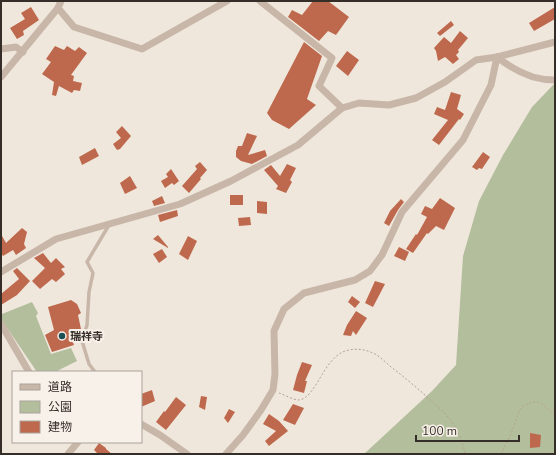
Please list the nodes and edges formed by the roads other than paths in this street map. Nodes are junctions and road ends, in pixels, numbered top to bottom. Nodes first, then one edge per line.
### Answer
1 (227, 1) edge
2 (260, 1) edge
3 (60, 4) edge
4 (555, 42) edge
5 (1, 48) edge
6 (23, 52) junction
7 (497, 57) junction
8 (1, 77) edge
9 (555, 80) edge
10 (342, 108) junction
11 (109, 224) junction
12 (1, 272) edge
13 (1, 324) edge
14 (28, 371) edge
15 (94, 371) edge
16 (142, 425) edge
17 (77, 443) edge
18 (68, 454) edge
19 (187, 454) edge
20 (226, 454) edge

1 - 3 street
2 - 10 street
3 - 6 street
4 - 7 street
5 - 6 street
6 - 8 street
7 - 9 street
7 - 10 street
7 - 20 street
10 - 11 street
11 - 12 street
11 - 15 lane
13 - 14 street
16 - 19 street
17 - 18 street

